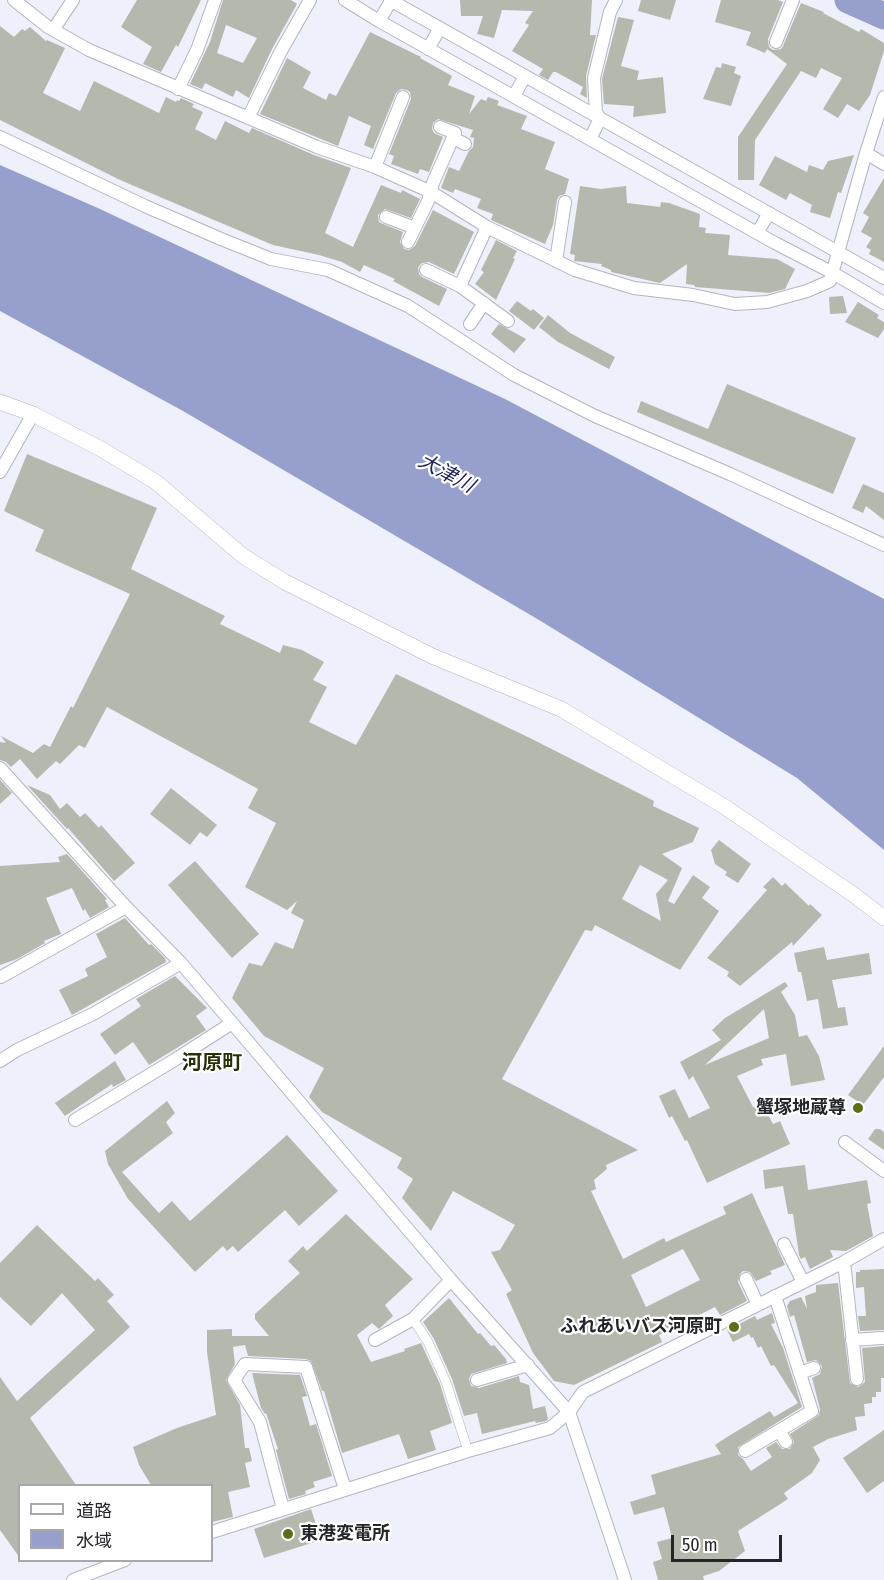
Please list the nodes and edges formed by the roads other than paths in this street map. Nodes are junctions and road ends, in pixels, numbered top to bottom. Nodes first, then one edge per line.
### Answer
1 (14, 0) edge
2 (73, 0) edge
3 (215, 0) edge
4 (310, 0) edge
5 (345, 0) edge
6 (390, 0) edge
7 (616, 0) edge
8 (793, 0) edge
9 (379, 21) junction
10 (440, 28) junction
11 (53, 30) junction
12 (776, 42) dead end
13 (428, 49) junction
14 (525, 76) junction
15 (178, 89) junction
16 (514, 96) junction
17 (884, 97) edge
18 (403, 98) dead end
19 (248, 118) junction
20 (600, 119) junction
21 (440, 128) dead end
22 (0, 137) edge
23 (453, 138) junction
24 (590, 139) junction
25 (465, 144) dead end
26 (866, 153) junction
27 (884, 164) edge
28 (375, 167) junction
29 (431, 192) junction
30 (566, 202) dead end
31 (769, 213) junction
32 (386, 217) dead end
33 (487, 227) junction
34 (415, 228) junction
35 (757, 233) junction
36 (408, 242) dead end
37 (839, 252) junction
38 (556, 261) junction
39 (426, 270) dead end
40 (833, 273) junction
41 (884, 278) edge
42 (460, 286) junction
43 (484, 303) junction
44 (884, 303) edge
45 (508, 321) dead end
46 (470, 324) dead end
47 (0, 402) edge
48 (33, 414) junction
49 (0, 472) edge
50 (884, 545) edge
51 (0, 768) edge
52 (126, 907) junction
53 (884, 918) edge
54 (181, 963) junction
55 (1, 977) edge
56 (232, 1023) junction
57 (0, 1061) edge
58 (75, 1120) dead end
59 (845, 1142) dead end
60 (884, 1171) edge
61 (884, 1239) edge
62 (784, 1244) dead end
63 (844, 1262) junction
64 (746, 1279) dead end
65 (451, 1280) junction
66 (803, 1282) junction
67 (775, 1296) junction
68 (758, 1305) junction
69 (413, 1319) junction
70 (882, 1338) dead end
71 (375, 1340) dead end
72 (852, 1340) junction
73 (528, 1365) junction
74 (814, 1368) dead end
75 (800, 1373) junction
76 (857, 1379) dead end
77 (477, 1380) dead end
78 (568, 1412) junction
79 (468, 1451) junction
80 (745, 1451) dead end
81 (345, 1489) junction
82 (283, 1509) junction
83 (213, 1532) edge
84 (120, 1562) edge
85 (73, 1580) edge
86 (625, 1580) edge

1 - 11 street
2 - 11 street
3 - 15 street
4 - 19 street
5 - 9 street
6 - 9 street
6 - 10 street
7 - 20 street
8 - 12 street
9 - 13 street
10 - 13 street
10 - 14 street
11 - 15 street
13 - 16 street
14 - 16 street
14 - 20 street
15 - 19 street
16 - 24 street
17 - 26 street
18 - 28 street
19 - 28 street
20 - 24 street
20 - 31 street
21 - 23 street
22 - 50 street
23 - 25 street
23 - 29 street
24 - 35 street
26 - 27 street
26 - 37 street
28 - 29 street
29 - 33 street
29 - 34 street
30 - 38 street
31 - 35 street
31 - 37 street
32 - 34 street
33 - 38 street
33 - 42 street
34 - 36 street
35 - 40 street
37 - 40 street
37 - 41 street
38 - 40 street
39 - 42 street
40 - 44 street
42 - 43 street
43 - 45 street
43 - 46 street
47 - 48 street
48 - 49 street
48 - 53 street
51 - 52 street
52 - 54 street
52 - 55 street
54 - 56 street
54 - 57 street
56 - 58 street
56 - 65 street
59 - 60 street
61 - 63 street
62 - 66 street
63 - 66 street
63 - 72 street
64 - 68 street
65 - 69 street
65 - 73 street
66 - 67 street
67 - 68 street
67 - 75 street
68 - 78 street
69 - 71 street
69 - 79 street
70 - 72 street
72 - 76 street
73 - 77 street
73 - 78 street
74 - 75 street
75 - 80 street
78 - 79 street
78 - 86 street
79 - 81 street
81 - 82 street
81 - 82 street
82 - 83 street
84 - 85 street

